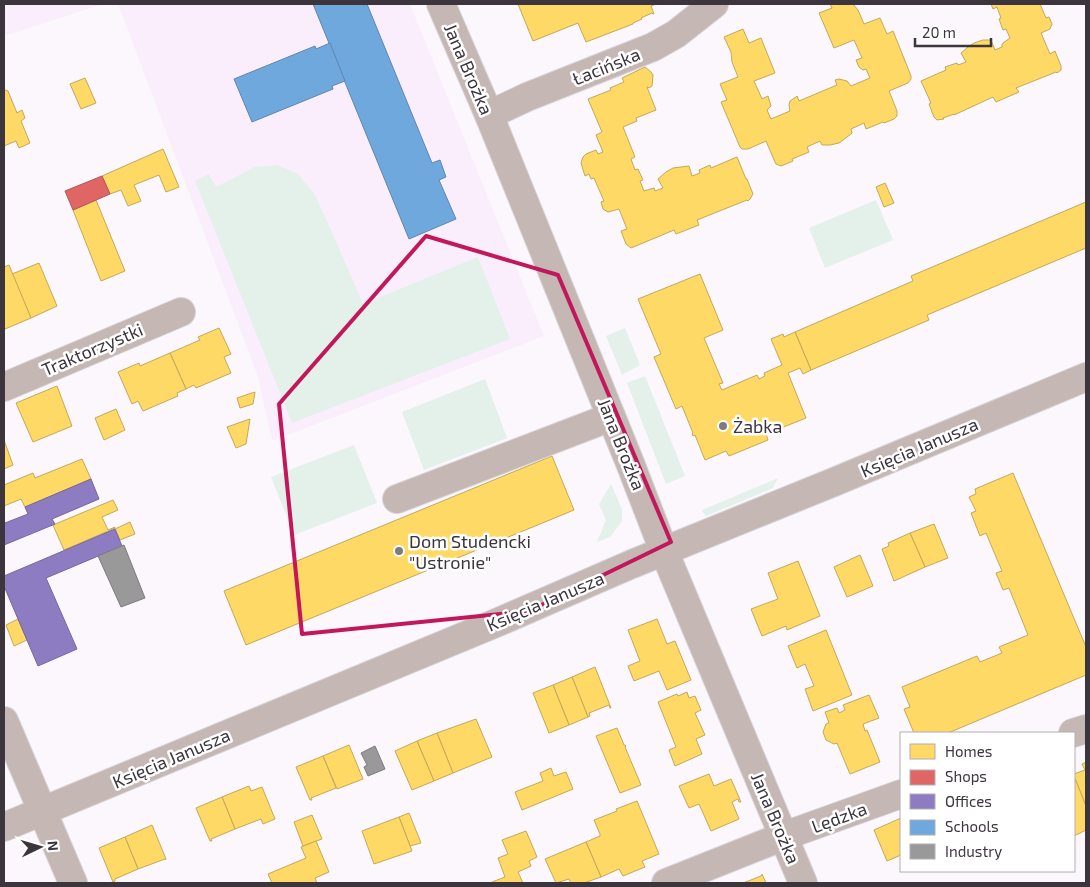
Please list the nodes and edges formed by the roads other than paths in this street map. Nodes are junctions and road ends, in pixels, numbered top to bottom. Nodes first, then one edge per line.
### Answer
1 (441, 4) edge
2 (714, 4) edge
3 (489, 115) junction
4 (180, 312) dead end
5 (1086, 376) edge
6 (4, 386) edge
7 (611, 417) junction
8 (397, 499) dead end
9 (664, 551) junction
10 (4, 721) edge
11 (900, 794) edge
12 (42, 812) junction
13 (4, 827) edge
14 (784, 836) junction
15 (73, 883) edge
16 (666, 883) edge
17 (803, 883) edge

1 - 3 street, Jana Brożka
2 - 3 street, Łacińska
3 - 7 street, Jana Brożka
4 - 6 street, Traktorzystki
5 - 9 street, Księcia Janusza
7 - 8 street
7 - 9 street, Jana Brożka
9 - 12 street, Księcia Janusza
9 - 14 street, Jana Brożka
10 - 12 street
11 - 14 street, Lędzka
12 - 13 street, Księcia Janusza
12 - 15 street
14 - 16 street, Lędzka
14 - 17 street, Jana Brożka

